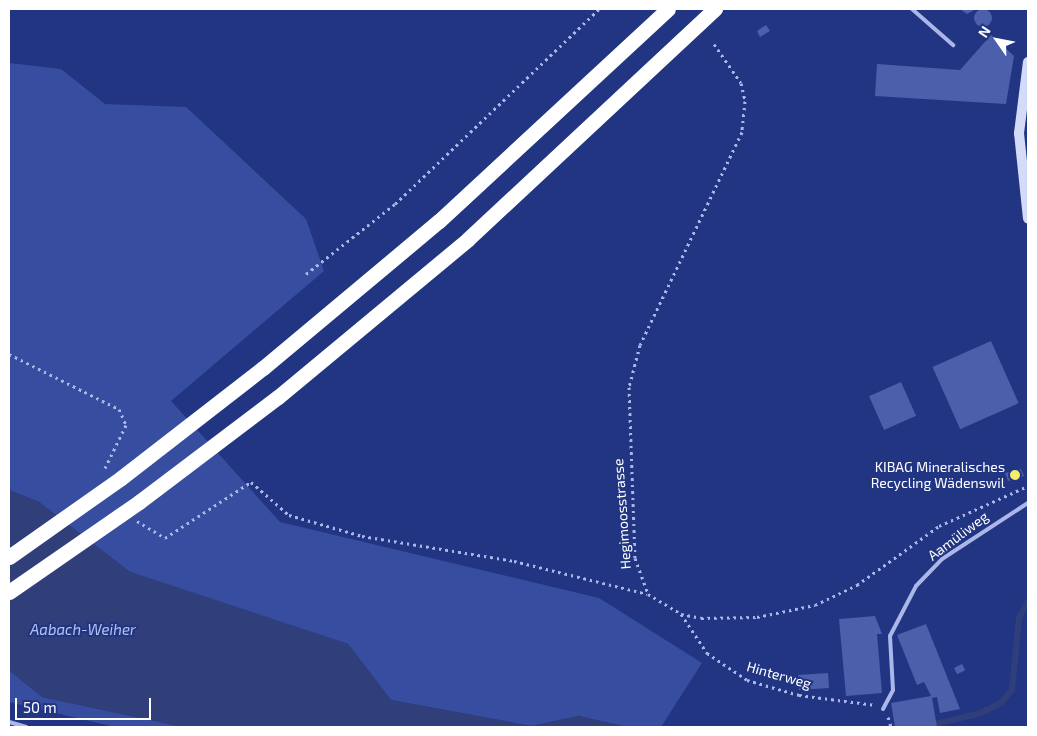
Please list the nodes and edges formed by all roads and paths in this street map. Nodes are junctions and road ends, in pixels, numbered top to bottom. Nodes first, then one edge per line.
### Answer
1 (599, 9) edge
2 (668, 9) edge
3 (715, 9) edge
4 (912, 9) edge
5 (714, 44) dead end
6 (953, 45) dead end
7 (1028, 62) edge
8 (1028, 219) edge
9 (306, 274) dead end
10 (9, 354) edge
11 (103, 473) dead end
12 (1028, 486) edge
13 (1028, 503) edge
14 (135, 519) dead end
15 (9, 557) edge
16 (9, 592) edge
17 (648, 594) junction
18 (681, 614) junction
19 (869, 703) dead end
20 (883, 709) dead end
21 (9, 722) edge
22 (26, 727) edge

1 - 9 path
2 - 15 highway, bridge
3 - 16 highway, bridge
4 - 6 lane
5 - 17 path, Hegimoosstrasse
7 - 8 main road
10 - 11 path
12 - 18 path
13 - 20 lane, Aamüliweg
14 - 17 path
17 - 18 path
18 - 19 path, Hinterweg
21 - 22 lane

